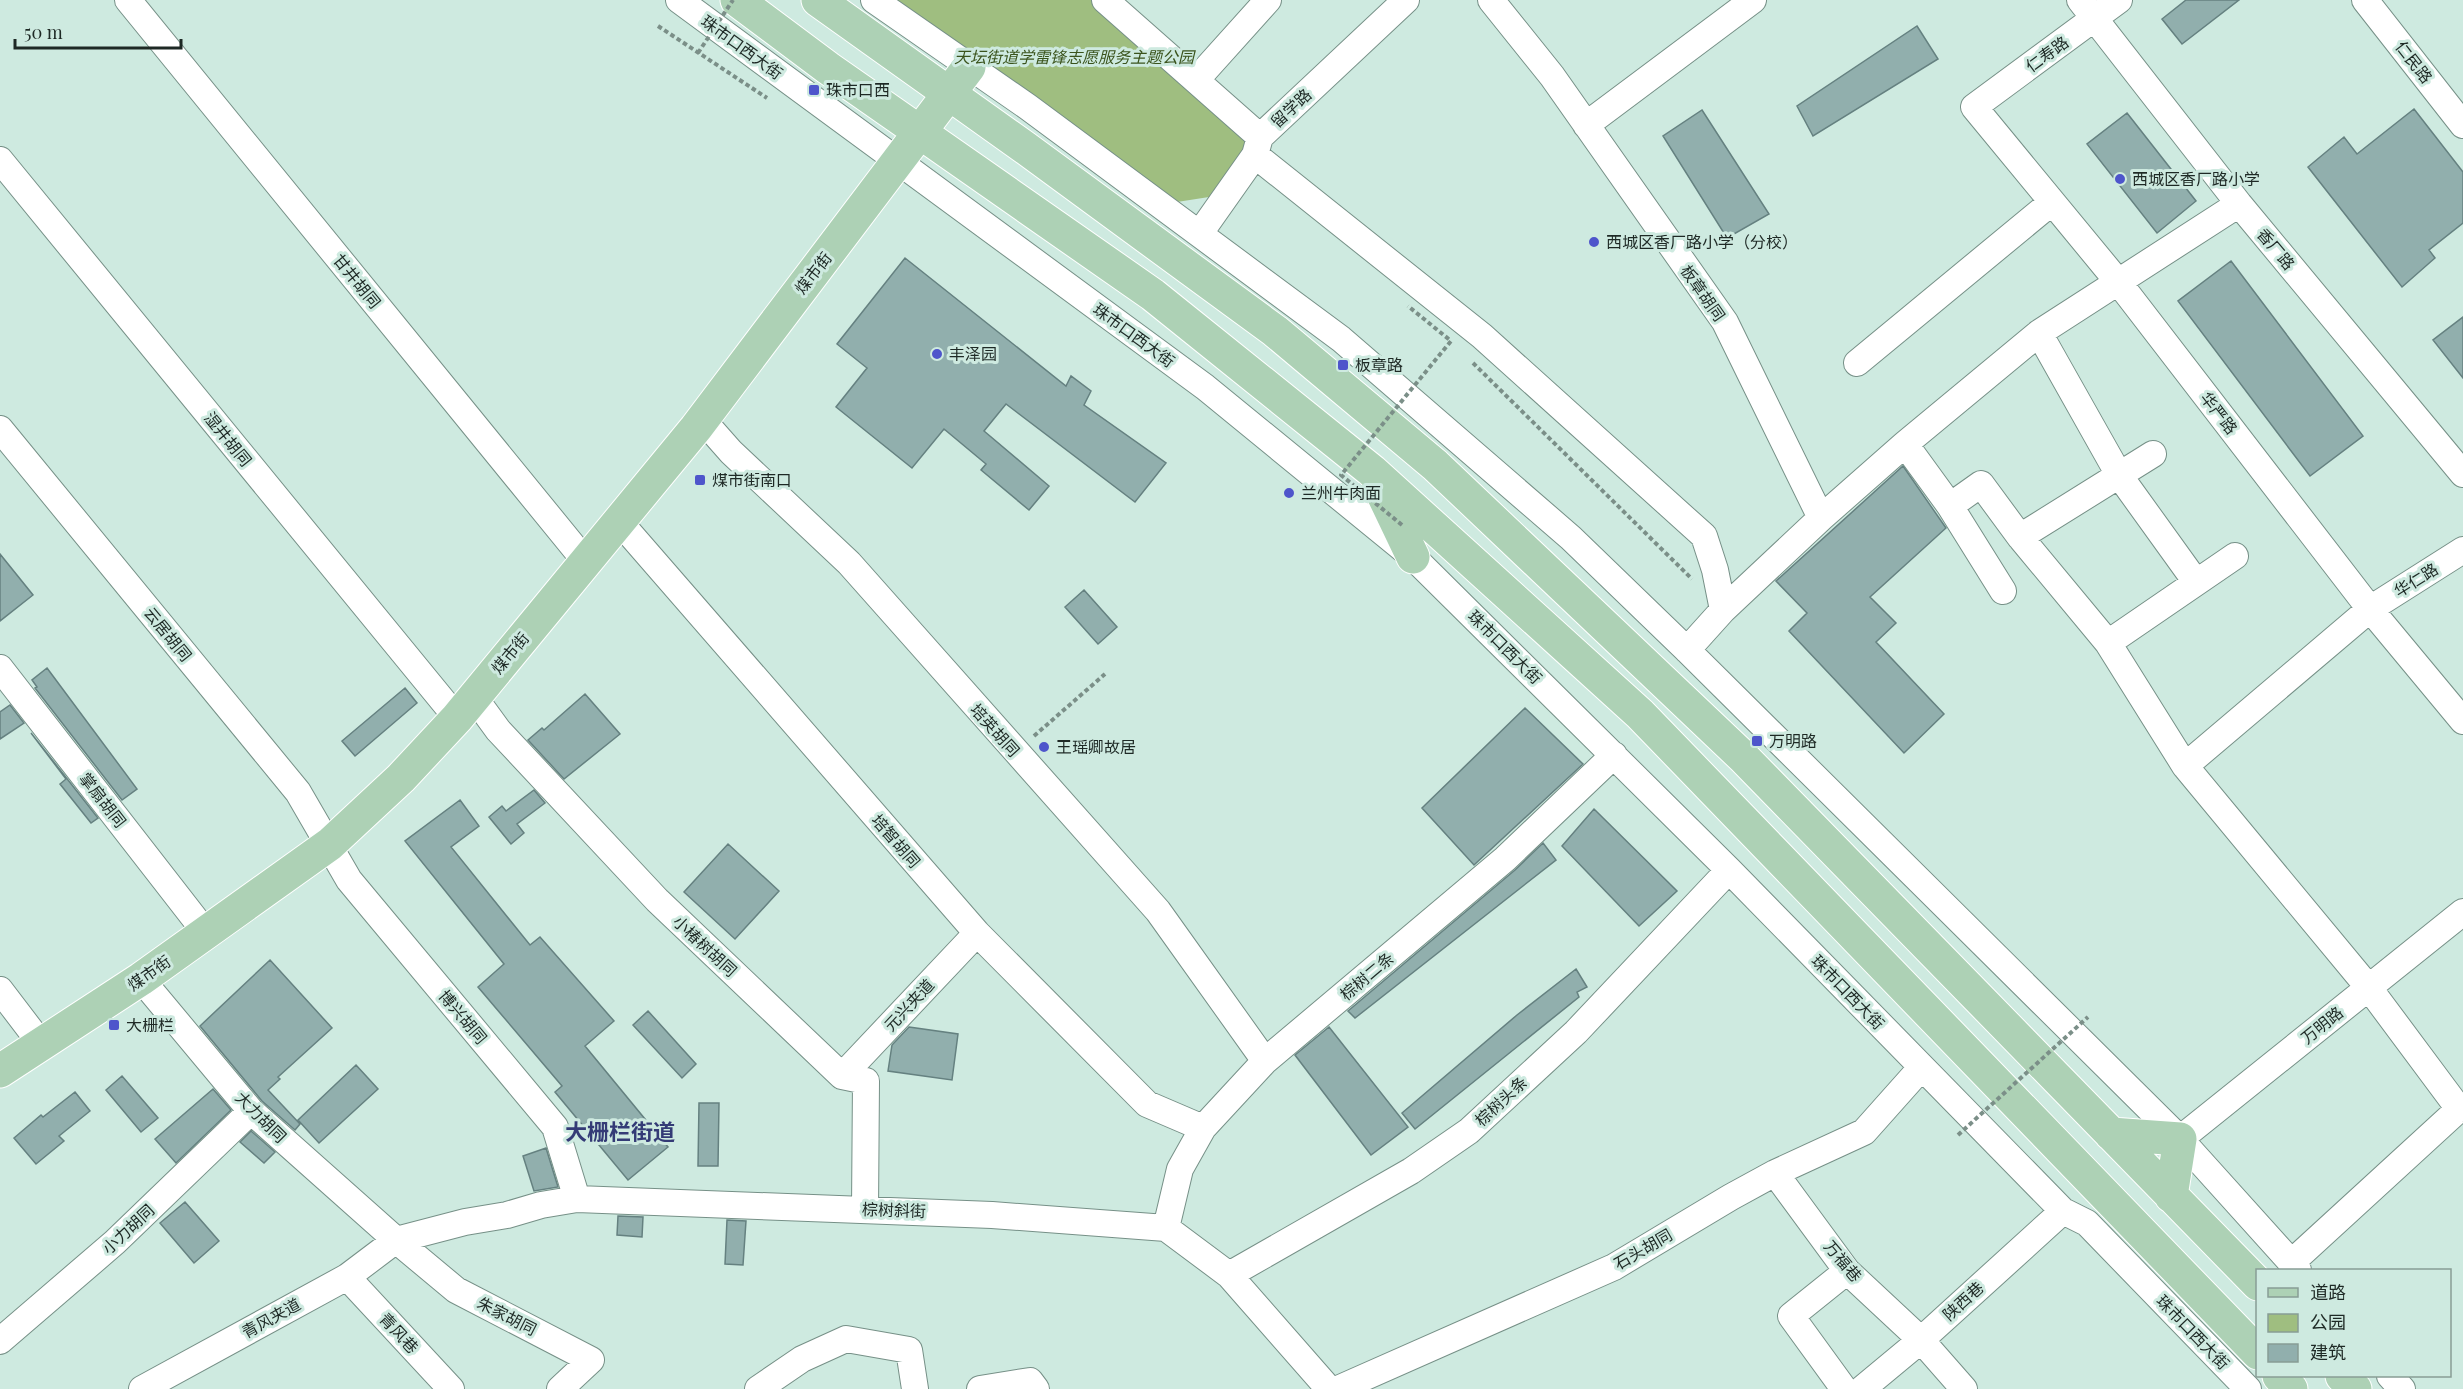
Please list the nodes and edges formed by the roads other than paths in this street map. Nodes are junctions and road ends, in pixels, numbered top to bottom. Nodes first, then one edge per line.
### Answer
1 (128, 0) edge
2 (679, 0) edge
3 (735, 0) edge
4 (818, 0) edge
5 (874, 0) edge
6 (1105, 0) edge
7 (1268, 0) edge
8 (1406, 0) edge
9 (1491, 0) edge
10 (1753, 0) edge
11 (2119, 0) edge
12 (2365, 0) edge
13 (2088, 9) edge
14 (969, 67) junction
15 (1197, 79) junction
16 (948, 94) junction
17 (1974, 107) joint
18 (1586, 125) junction
19 (2463, 125) edge
20 (921, 132) junction
21 (1258, 146) junction
22 (0, 160) edge
23 (898, 162) junction
24 (2052, 202) junction
25 (2239, 204) junction
26 (1200, 233) junction
27 (2119, 283) junction
28 (2038, 333) junction
29 (1857, 363) dead end
30 (701, 418) junction
31 (0, 429) edge
32 (1905, 444) junction
33 (2152, 454) dead end
34 (1372, 471) junction
35 (2463, 474) edge
36 (2119, 475) junction
37 (1950, 506) junction
38 (1821, 518) junction
39 (618, 520) junction
40 (2020, 537) junction
41 (2463, 550) edge
42 (1413, 556) junction
43 (2235, 556) dead end
44 (586, 562) junction
45 (2196, 582) junction
46 (2003, 591) dead end
47 (2370, 609) junction
48 (1723, 610) junction
49 (2108, 643) junction
50 (1687, 650) junction
51 (0, 668) edge
52 (465, 708) junction
53 (2463, 721) edge
54 (1614, 755) junction
55 (2185, 766) junction
56 (330, 844) junction
57 (1729, 870) junction
58 (2463, 912) edge
59 (206, 933) junction
60 (976, 933) junction
61 (141, 980) junction
62 (2368, 988) junction
63 (0, 990) edge
64 (42, 1045) junction
65 (1265, 1061) junction
66 (1922, 1068) junction
67 (0, 1071) edge
68 (842, 1076) junction
69 (2461, 1108) edge
70 (251, 1111) junction
71 (1203, 1128) junction
72 (2111, 1134) junction
73 (2180, 1139) junction
74 (1775, 1173) junction
75 (2171, 1196) junction
76 (577, 1199) junction
77 (865, 1209) junction
78 (2063, 1211) junction
79 (1166, 1228) junction
80 (396, 1240) junction
81 (2295, 1267) edge
82 (1847, 1271) junction
83 (1229, 1275) junction
84 (347, 1277) junction
85 (2256, 1282) edge
86 (1921, 1340) junction
87 (0, 1341) edge
88 (2256, 1351) edge
89 (2280, 1377) edge
90 (2343, 1377) edge
91 (2391, 1377) edge
92 (142, 1389) edge
93 (450, 1389) edge
94 (560, 1389) edge
95 (758, 1389) edge
96 (915, 1389) edge
97 (980, 1389) edge
98 (1036, 1389) edge
99 (1329, 1389) edge
100 (1338, 1389) edge
101 (1844, 1389) edge
102 (1862, 1389) edge
103 (1964, 1389) edge
104 (2248, 1389) edge
105 (2291, 1389) edge
106 (2355, 1389) edge
107 (2402, 1389) edge

1 - 44 street, 甘井胡同
2 - 23 street, 珠市口西大街
3 - 20 main road, 珠市口西大街
4 - 16 main road
5 - 14 street
6 - 15 street
7 - 15 street
8 - 21 street, 留学路
9 - 18 street, 板章胡同
10 - 18 street
11 - 13 street, 仁寿路
12 - 19 street, 仁民路
13 - 17 street, 仁寿路
13 - 25 street, 香厂路
14 - 16 main road, 煤市街
14 - 26 street
15 - 21 street
16 - 20 main road, 煤市街
16 - 72 main road
17 - 24 street, 华严路
18 - 38 street, 板章胡同
20 - 23 main road, 煤市街
20 - 34 main road, 珠市口西大街
21 - 26 street, 留学路
21 - 48 street
22 - 52 street, 湿井胡同
23 - 30 main road, 煤市街
23 - 42 street, 珠市口西大街
24 - 27 street, 华严路
24 - 29 street
25 - 27 street
25 - 35 street, 香厂路
26 - 50 street
27 - 28 street
27 - 47 street, 华严路
28 - 32 street
28 - 36 street
30 - 39 main road, 煤市街
30 - 65 street, 培英胡同
31 - 56 street, 云居胡同
32 - 37 street
32 - 38 street
33 - 36 street
34 - 42 main road
34 - 88 main road, 珠市口西大街
36 - 40 street
36 - 45 street
37 - 40 street
37 - 46 street
38 - 48 street
39 - 44 main road, 煤市街
39 - 60 street, 培智胡同
40 - 49 street
41 - 47 street, 华仁路
42 - 54 street, 珠市口西大街
43 - 45 street
44 - 52 main road, 煤市街
45 - 49 street
47 - 53 street, 华严路
47 - 55 street, 华仁路
48 - 50 street
49 - 55 street
50 - 73 street
51 - 59 street, 掌扇胡同
52 - 56 main road, 煤市街
52 - 68 street, 小椿树胡同
54 - 57 street, 珠市口西大街
54 - 65 street, 棕树二条
55 - 62 street
56 - 59 main road, 煤市街
56 - 76 street, 博兴胡同
57 - 66 street, 珠市口西大街
57 - 83 street, 棕树头条
58 - 62 street, 万明路
59 - 61 main road, 煤市街
60 - 68 street, 元兴夹道
60 - 71 street, 培智胡同
61 - 64 main road, 煤市街
61 - 70 street, 大力胡同
62 - 69 street
62 - 73 street, 万明路
63 - 64 street
64 - 67 main road, 煤市街
65 - 71 street, 棕树二条
66 - 74 street, 石头胡同
66 - 78 street, 珠市口西大街
68 - 77 street, 小椿树胡同
69 - 81 street
70 - 80 street, 大力胡同
70 - 87 street, 小力胡同
71 - 79 street, 棕树二条
72 - 73 main road
72 - 75 main road
73 - 75 main road
73 - 81 street
74 - 82 street, 万福巷
74 - 100 street, 石头胡同
75 - 85 main road
76 - 77 street, 棕树斜街
76 - 80 street, 棕树斜街
77 - 79 street, 棕树斜街
78 - 86 street, 陕西巷
78 - 104 street, 珠市口西大街
79 - 83 street
80 - 84 street, 青风夹道
80 - 94 street, 朱家胡同
82 - 86 street, 万福巷
82 - 101 street
83 - 99 street
84 - 92 street, 青风夹道
84 - 93 street, 青风巷
86 - 102 street, 陕西巷
86 - 103 street, 万福巷
89 - 105 main road
90 - 106 main road
91 - 107 street
95 - 96 street
97 - 98 street

